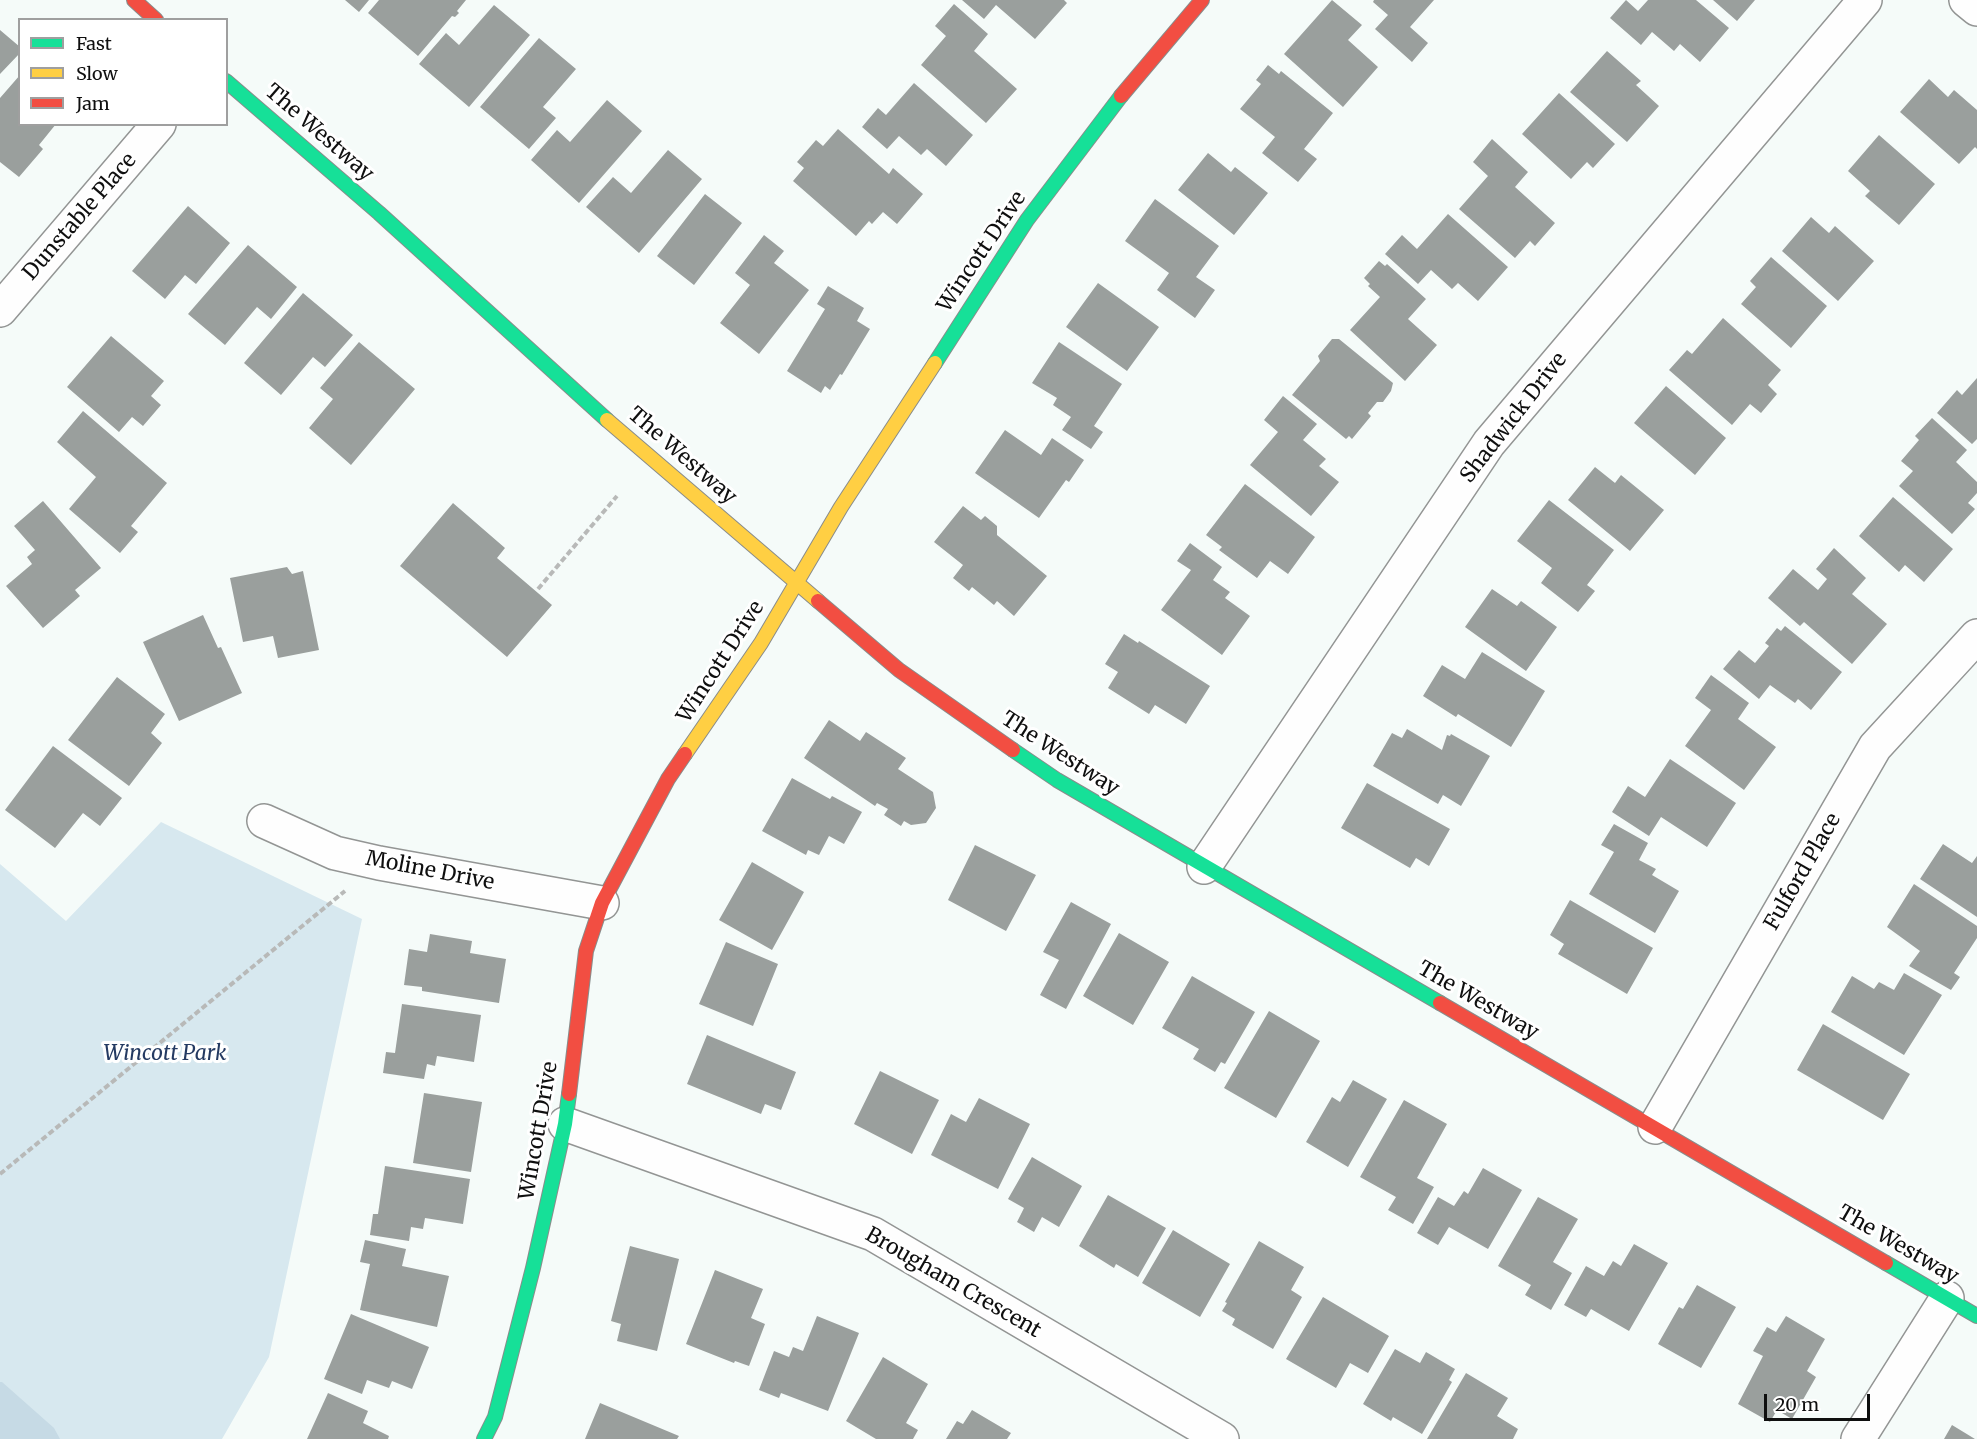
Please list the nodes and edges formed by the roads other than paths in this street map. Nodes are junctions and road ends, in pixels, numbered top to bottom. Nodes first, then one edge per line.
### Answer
1 (134, 0) edge
2 (1202, 0) edge
3 (1865, 0) edge
4 (1966, 0) edge
5 (1977, 9) edge
6 (154, 18) edge
7 (228, 83) edge
8 (157, 126) edge
9 (0, 310) edge
10 (797, 583) junction
11 (1977, 636) edge
12 (264, 821) dead end
13 (1204, 867) junction
14 (602, 903) junction
15 (566, 1124) junction
16 (1655, 1127) junction
17 (1947, 1298) junction
18 (1977, 1316) edge
19 (484, 1439) edge
20 (1222, 1439) edge
21 (1858, 1439) edge

1 - 6 main road
2 - 10 main road, Wincott Drive
3 - 13 street, Shadwick Drive
4 - 5 street
7 - 10 main road, The Westway
8 - 9 street, Dunstable Place
10 - 13 main road, The Westway
10 - 14 main road, Wincott Drive
11 - 16 street, Fulford Place
12 - 14 street, Moline Drive
13 - 16 main road, The Westway
14 - 15 main road, Wincott Drive
15 - 19 main road, Wincott Drive
15 - 20 street, Brougham Crescent
16 - 17 main road, The Westway
17 - 18 main road, The Westway
17 - 21 street

